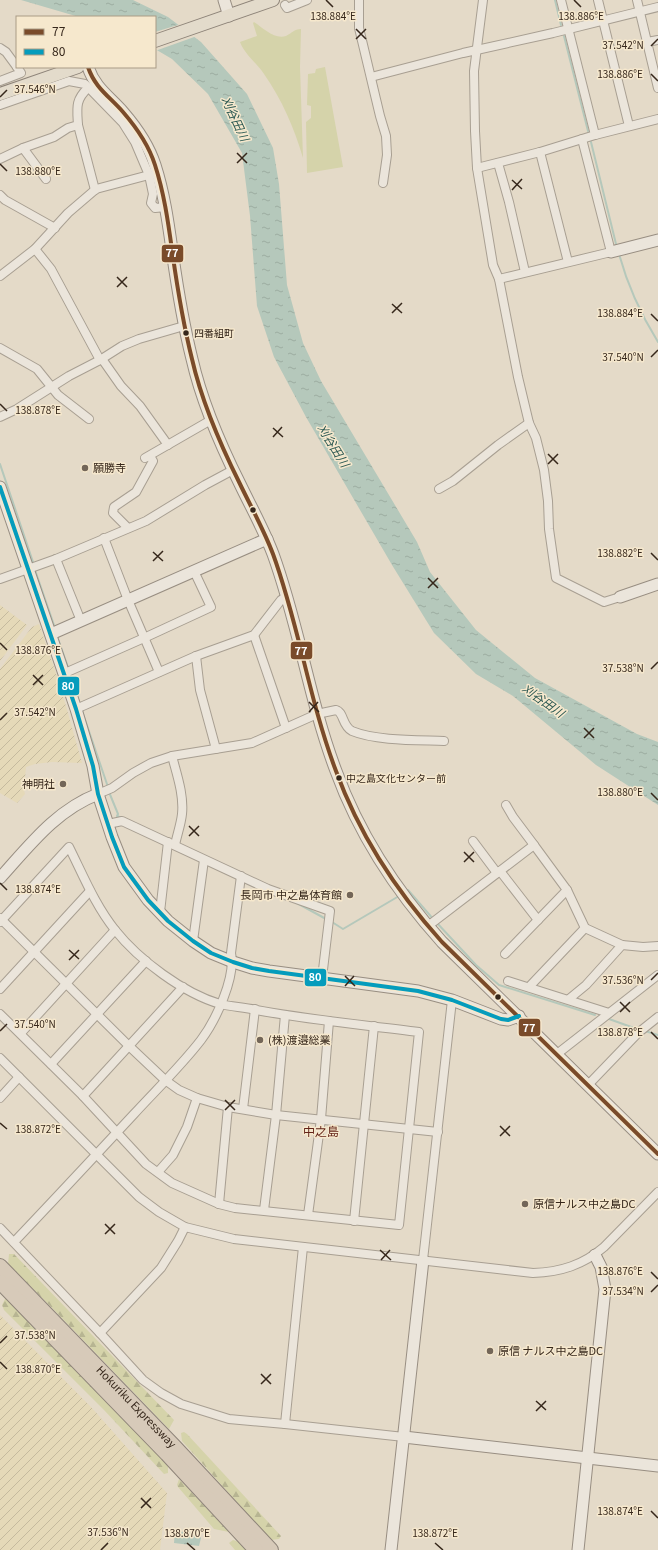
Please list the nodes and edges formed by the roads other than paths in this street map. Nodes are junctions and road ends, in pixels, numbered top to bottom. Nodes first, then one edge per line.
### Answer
1 (224, 0) edge
2 (307, 0) edge
3 (359, 0) edge
4 (483, 0) edge
5 (561, 0) edge
6 (598, 0) edge
7 (637, 0) edge
8 (279, 3) edge
9 (658, 7) edge
10 (640, 11) junction
11 (229, 16) junction
12 (602, 20) junction
13 (569, 28) junction
14 (658, 40) edge
15 (156, 41) edge
16 (647, 42) junction
17 (0, 48) edge
18 (476, 50) junction
19 (16, 66) edge
20 (18, 68) edge
21 (75, 68) edge
22 (88, 68) edge
23 (371, 77) junction
24 (657, 78) edge
25 (0, 81) edge
26 (88, 88) junction
27 (658, 88) edge
28 (0, 94) edge
29 (0, 106) edge
30 (658, 119) edge
31 (78, 125) junction
32 (629, 126) junction
33 (595, 135) junction
34 (582, 139) junction
35 (23, 148) junction
36 (540, 152) junction
37 (0, 159) edge
38 (498, 163) junction
39 (477, 168) junction
40 (149, 174) junction
41 (46, 179) dead end
42 (383, 183) dead end
43 (95, 190) junction
44 (0, 195) edge
45 (166, 207) junction
46 (55, 228) junction
47 (658, 240) edge
48 (35, 248) junction
49 (611, 252) junction
50 (568, 262) junction
51 (525, 272) junction
52 (0, 276) edge
53 (499, 279) junction
54 (184, 326) junction
55 (2, 352) edge
56 (101, 359) junction
57 (52, 387) junction
58 (0, 417) edge
59 (89, 419) dead end
60 (211, 420) junction
61 (529, 423) junction
62 (168, 445) junction
63 (233, 470) junction
64 (0, 487) edge
65 (439, 489) dead end
66 (128, 528) junction
67 (104, 538) junction
68 (267, 539) junction
69 (56, 560) junction
70 (29, 569) junction
71 (194, 571) junction
72 (0, 579) edge
73 (658, 584) edge
74 (287, 596) junction
75 (620, 596) joint
76 (128, 600) junction
77 (81, 621) junction
78 (51, 634) junction
79 (254, 634) junction
80 (144, 638) junction
81 (196, 656) junction
82 (159, 672) junction
83 (65, 673) junction
84 (76, 709) junction
85 (317, 714) junction
86 (286, 728) junction
87 (444, 741) dead end
88 (216, 749) junction
89 (172, 756) junction
90 (98, 794) junction
91 (506, 805) dead end
92 (108, 824) junction
93 (473, 841) dead end
94 (171, 844) junction
95 (534, 845) junction
96 (204, 860) junction
97 (499, 872) junction
98 (241, 876) junction
99 (0, 878) edge
100 (567, 890) junction
101 (90, 891) junction
102 (160, 912) junction
103 (1, 920) edge
104 (538, 920) junction
105 (428, 926) junction
106 (585, 928) junction
107 (115, 930) junction
108 (193, 941) junction
109 (622, 945) junction
110 (658, 946) edge
111 (34, 952) junction
112 (505, 954) dead end
113 (146, 961) junction
114 (233, 962) junction
115 (658, 975) edge
116 (322, 978) junction
117 (508, 980) dead end
118 (66, 983) junction
119 (183, 987) junction
120 (529, 987) junction
121 (0, 989) edge
122 (452, 1000) junction
123 (569, 1000) junction
124 (221, 1004) junction
125 (255, 1009) junction
126 (609, 1013) junction
127 (0, 1014) edge
128 (98, 1015) junction
129 (285, 1015) junction
130 (519, 1016) junction
131 (658, 1017) edge
132 (329, 1021) junction
133 (374, 1026) junction
134 (21, 1034) junction
135 (129, 1046) junction
136 (557, 1054) junction
137 (0, 1058) edge
138 (51, 1064) junction
139 (19, 1077) junction
140 (165, 1080) junction
141 (588, 1085) junction
142 (83, 1096) junction
143 (0, 1098) edge
144 (197, 1098) junction
145 (228, 1107) junction
146 (243, 1109) junction
147 (276, 1115) junction
148 (321, 1119) junction
149 (364, 1124) junction
150 (409, 1128) junction
151 (117, 1132) junction
152 (438, 1132) junction
153 (658, 1154) edge
154 (96, 1155) junction
155 (158, 1172) junction
156 (658, 1192) edge
157 (219, 1204) junction
158 (264, 1210) junction
159 (308, 1215) junction
160 (354, 1220) junction
161 (185, 1227) junction
162 (0, 1228) edge
163 (14, 1242) junction
164 (303, 1247) junction
165 (595, 1255) junction
166 (423, 1260) junction
167 (0, 1266) edge
168 (0, 1282) edge
169 (100, 1333) junction
170 (285, 1424) junction
171 (404, 1437) junction
172 (588, 1458) junction
173 (658, 1466) edge
174 (256, 1550) edge
175 (271, 1550) edge
176 (391, 1550) edge
177 (578, 1550) edge

1 - 11 street
2 - 8 street
3 - 23 street
4 - 18 street
5 - 13 street
6 - 12 street
7 - 10 street
8 - 11 main road
9 - 10 street
10 - 12 street
10 - 16 street
11 - 15 main road
12 - 13 street
12 - 32 street
13 - 18 street
13 - 33 street
14 - 16 street
16 - 24 street
17 - 19 street
18 - 23 street
18 - 39 street
20 - 25 street
21 - 28 main road
22 - 45 street
23 - 42 street
24 - 27 street
26 - 29 street
26 - 31 street
26 - 40 street
30 - 32 street
31 - 35 street
31 - 43 street
32 - 33 street
33 - 34 street
34 - 36 street
34 - 49 street
35 - 37 street
35 - 41 street
36 - 38 street
36 - 50 street
38 - 39 street
38 - 51 street
39 - 53 street
40 - 43 street
40 - 45 street
43 - 46 street
44 - 46 street
45 - 54 street
46 - 48 street
47 - 49 street
48 - 52 street
48 - 56 street
49 - 50 street
50 - 51 street
51 - 53 street
53 - 61 street
54 - 56 street
54 - 60 street
55 - 57 street
56 - 57 street
56 - 62 street
57 - 58 street
57 - 59 street
60 - 62 street
60 - 63 street
61 - 65 street
61 - 75 street
62 - 66 street
63 - 66 street
63 - 68 street
64 - 70 street
66 - 67 street
67 - 69 street
67 - 76 street
68 - 71 street
68 - 74 street
69 - 70 street
69 - 77 street
70 - 72 street
70 - 78 street
71 - 76 street
71 - 80 street
73 - 75 street
74 - 79 street
74 - 85 street
76 - 77 street
76 - 80 street
77 - 78 street
78 - 83 street
79 - 81 street
79 - 86 street
80 - 82 street
80 - 83 street
81 - 82 street
81 - 88 street
82 - 84 street
83 - 84 street
84 - 90 street
85 - 86 street
85 - 87 street
85 - 105 street
86 - 88 street
88 - 89 street
89 - 90 street
89 - 94 street
90 - 92 street
90 - 99 street
91 - 95 street
92 - 94 street
92 - 102 street
93 - 97 street
94 - 96 street
94 - 102 street
95 - 97 street
95 - 100 street
96 - 98 street
96 - 108 street
97 - 104 street
97 - 105 street
98 - 114 street
98 - 116 street
100 - 104 street
100 - 106 street
101 - 103 street
101 - 107 street
101 - 111 street
102 - 108 street
103 - 111 street
104 - 112 street
105 - 130 street
106 - 109 street
106 - 120 street
107 - 113 street
107 - 118 street
108 - 114 street
109 - 110 street
109 - 123 street
111 - 118 street
111 - 121 street
113 - 119 street
113 - 128 street
114 - 116 street
114 - 124 street
115 - 126 street
116 - 122 street
117 - 120 street
118 - 128 street
118 - 134 street
119 - 124 street
119 - 135 street
120 - 123 street
122 - 130 street
122 - 152 street
123 - 126 street
124 - 125 street
124 - 140 street
125 - 129 street
125 - 146 street
126 - 136 street
127 - 134 street
128 - 135 street
128 - 138 street
129 - 132 street
129 - 147 street
130 - 136 street
131 - 141 street
132 - 133 street
132 - 148 street
133 - 149 street
133 - 150 street
134 - 138 street
135 - 140 street
135 - 142 street
136 - 141 street
137 - 139 street
138 - 142 street
139 - 143 street
139 - 154 street
140 - 144 street
140 - 151 street
141 - 153 street
142 - 151 street
144 - 145 street
144 - 155 street
145 - 146 street
145 - 157 street
146 - 147 street
147 - 148 street
147 - 158 street
148 - 149 street
148 - 159 street
149 - 150 street
149 - 160 street
150 - 152 street
150 - 160 street
151 - 154 street
151 - 155 street
152 - 166 street
154 - 161 street
154 - 163 street
155 - 157 street
156 - 165 street
157 - 158 street
158 - 159 street
159 - 160 street
161 - 164 street
161 - 169 street
162 - 163 street
163 - 169 street
164 - 166 street
164 - 170 street
165 - 166 street
165 - 172 street
166 - 171 street
167 - 175 highway, Hokuriku Expressway
168 - 174 highway, Hokuriku Expressway
169 - 170 street
170 - 171 street
171 - 172 street
171 - 176 street
172 - 173 street
172 - 177 street

